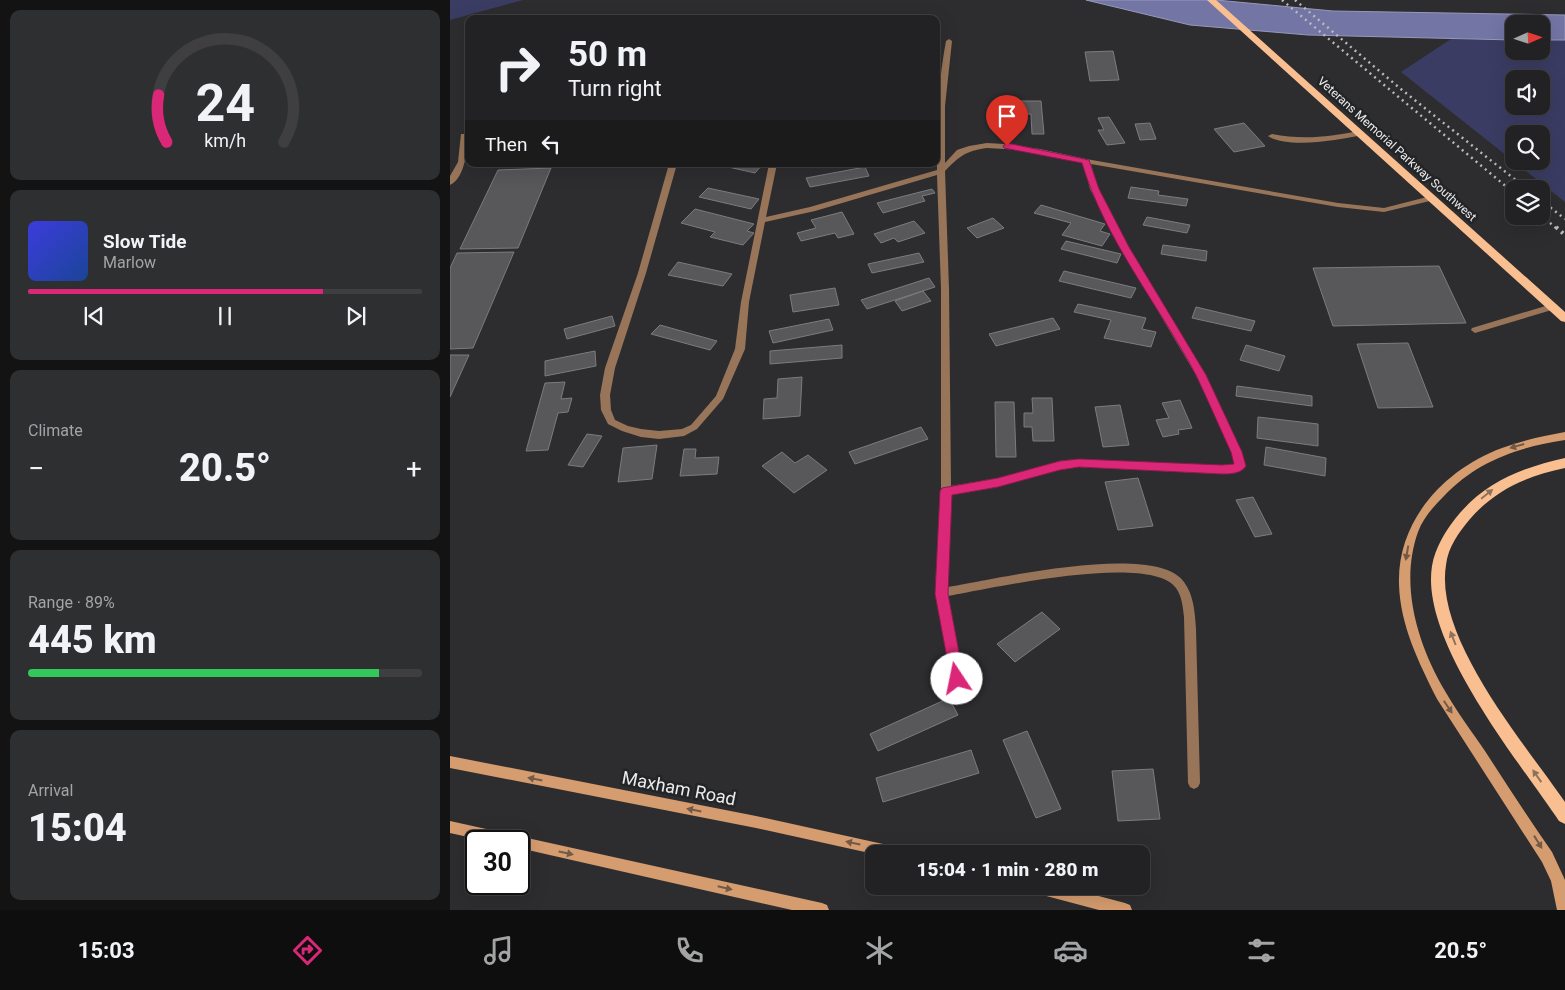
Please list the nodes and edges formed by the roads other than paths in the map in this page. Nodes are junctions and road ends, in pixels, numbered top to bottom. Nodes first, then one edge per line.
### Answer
1 (1211, 0) edge
2 (949, 42) dead end
3 (1359, 133) junction
4 (464, 136) dead end
5 (1272, 136) dead end
6 (1086, 161) junction
7 (672, 167) edge
8 (772, 167) edge
9 (941, 171) junction
10 (450, 183) edge
11 (1431, 198) junction
12 (762, 220) junction
13 (1552, 307) junction
14 (1565, 318) edge
15 (1475, 330) dead end
16 (1565, 436) edge
17 (1565, 463) edge
18 (946, 491) junction
19 (942, 594) junction
20 (957, 679) dead end
21 (450, 762) edge
22 (1194, 783) dead end
23 (1565, 816) edge
24 (450, 827) edge
25 (465, 830) edge
26 (530, 844) edge
27 (865, 846) edge
28 (1069, 895) edge
29 (822, 910) edge
30 (1125, 910) edge
31 (1564, 910) edge

1 - 3 main road, Veterans Memorial Parkway Southwest
2 - 9 street
3 - 5 street
3 - 11 main road, Veterans Memorial Parkway Southwest
4 - 10 street
6 - 9 street
6 - 11 street
6 - 18 street
7 - 12 street
8 - 12 street
9 - 12 street
9 - 18 street
11 - 13 main road, Veterans Memorial Parkway Southwest
13 - 14 main road, Veterans Memorial Parkway Southwest
13 - 15 street
16 -> 31 main road
23 -> 17 main road
18 - 19 street
19 - 20 street
19 - 22 street
27 -> 21 main road, Maxham Road
24 - 25 main road
26 -> 29 main road
28 - 30 main road

